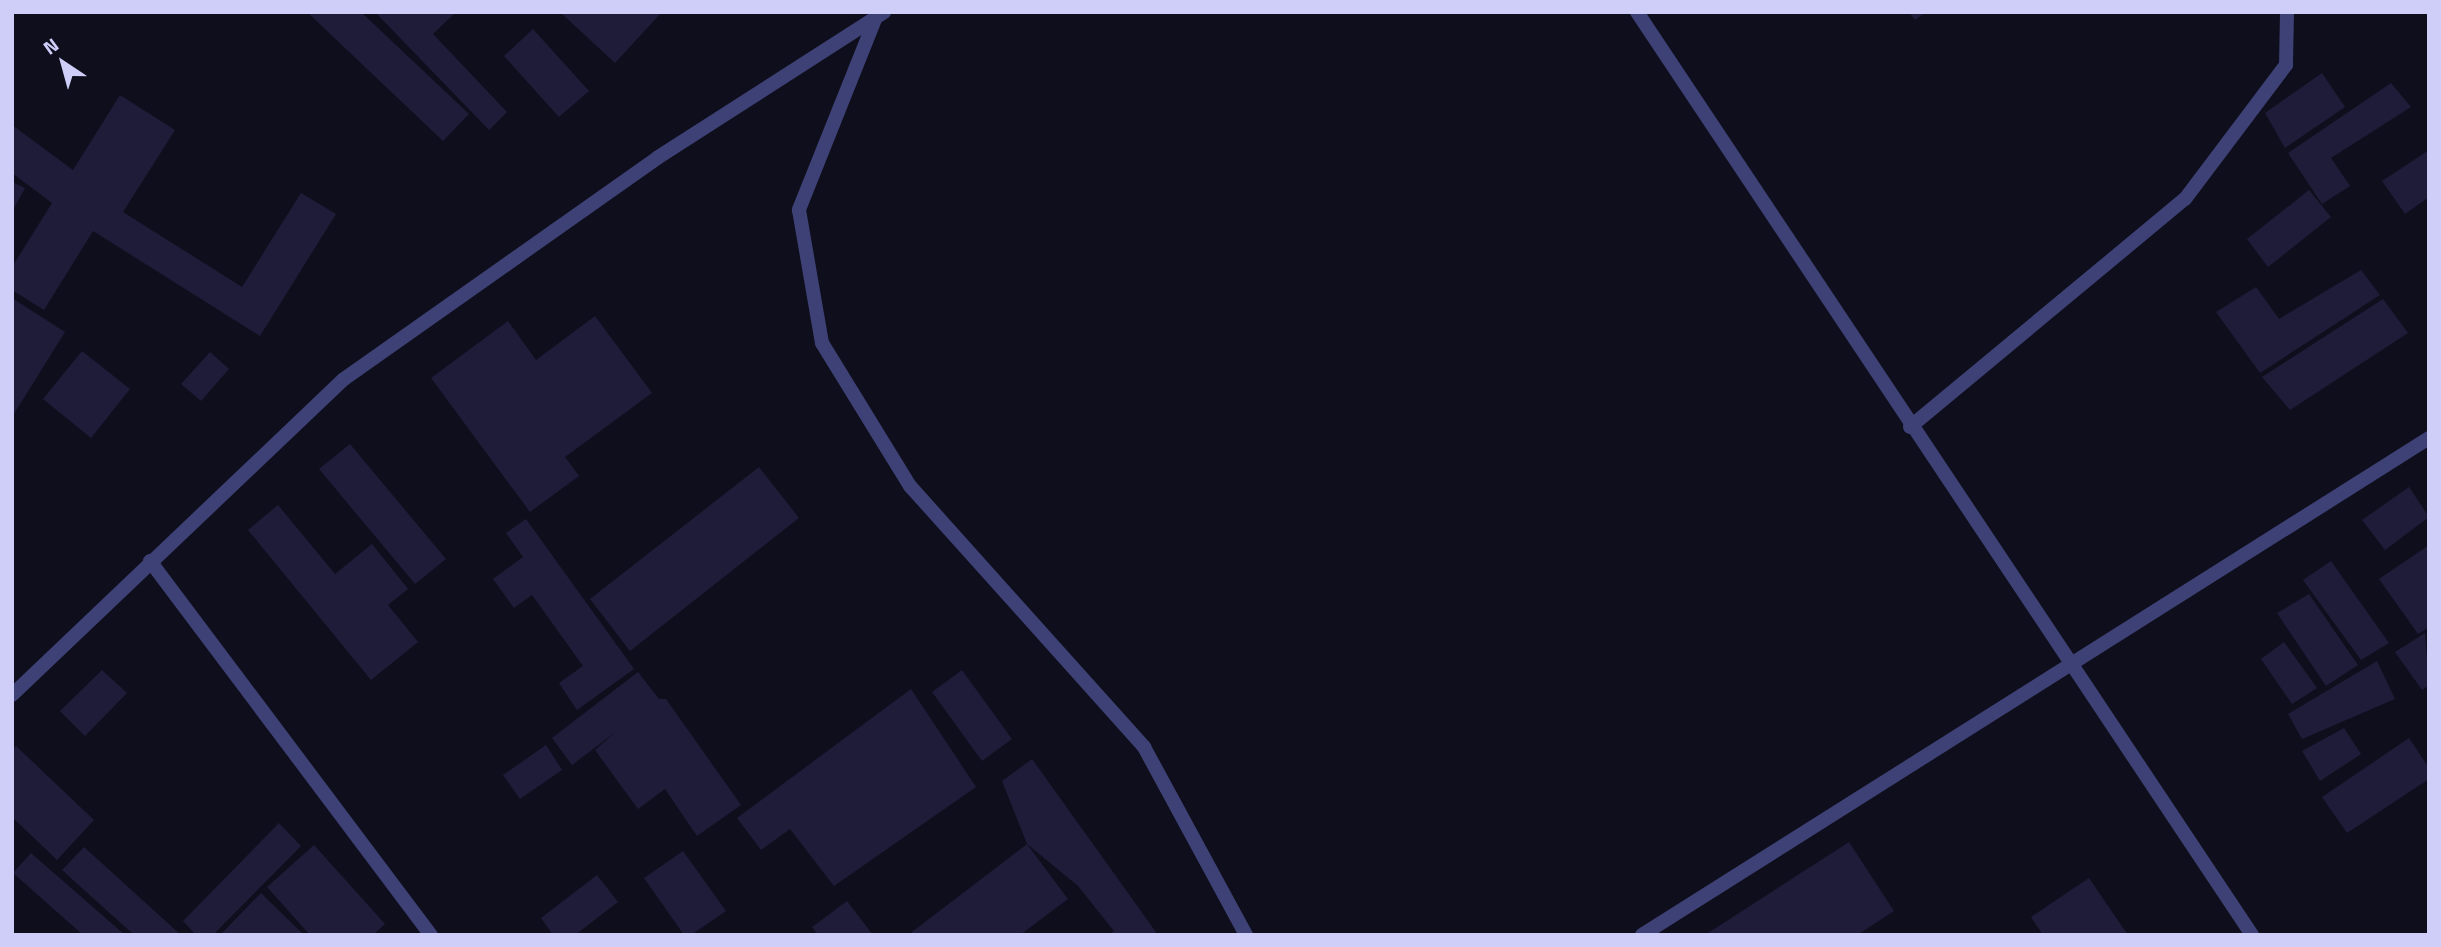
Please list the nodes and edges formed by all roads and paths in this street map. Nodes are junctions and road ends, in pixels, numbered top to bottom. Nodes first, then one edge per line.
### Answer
1 (1637, 12) edge
2 (2287, 12) edge
3 (880, 15) edge
4 (1910, 428) junction
5 (2429, 438) edge
6 (150, 561) junction
7 (2070, 664) junction
8 (12, 695) edge
9 (431, 935) edge
10 (1246, 935) edge
11 (1642, 935) edge
12 (2252, 935) edge

1 - 4 street
2 - 4 street
3 - 6 street
3 - 10 street
4 - 7 street
5 - 7 street
6 - 8 street
6 - 9 street
7 - 11 street
7 - 12 street

